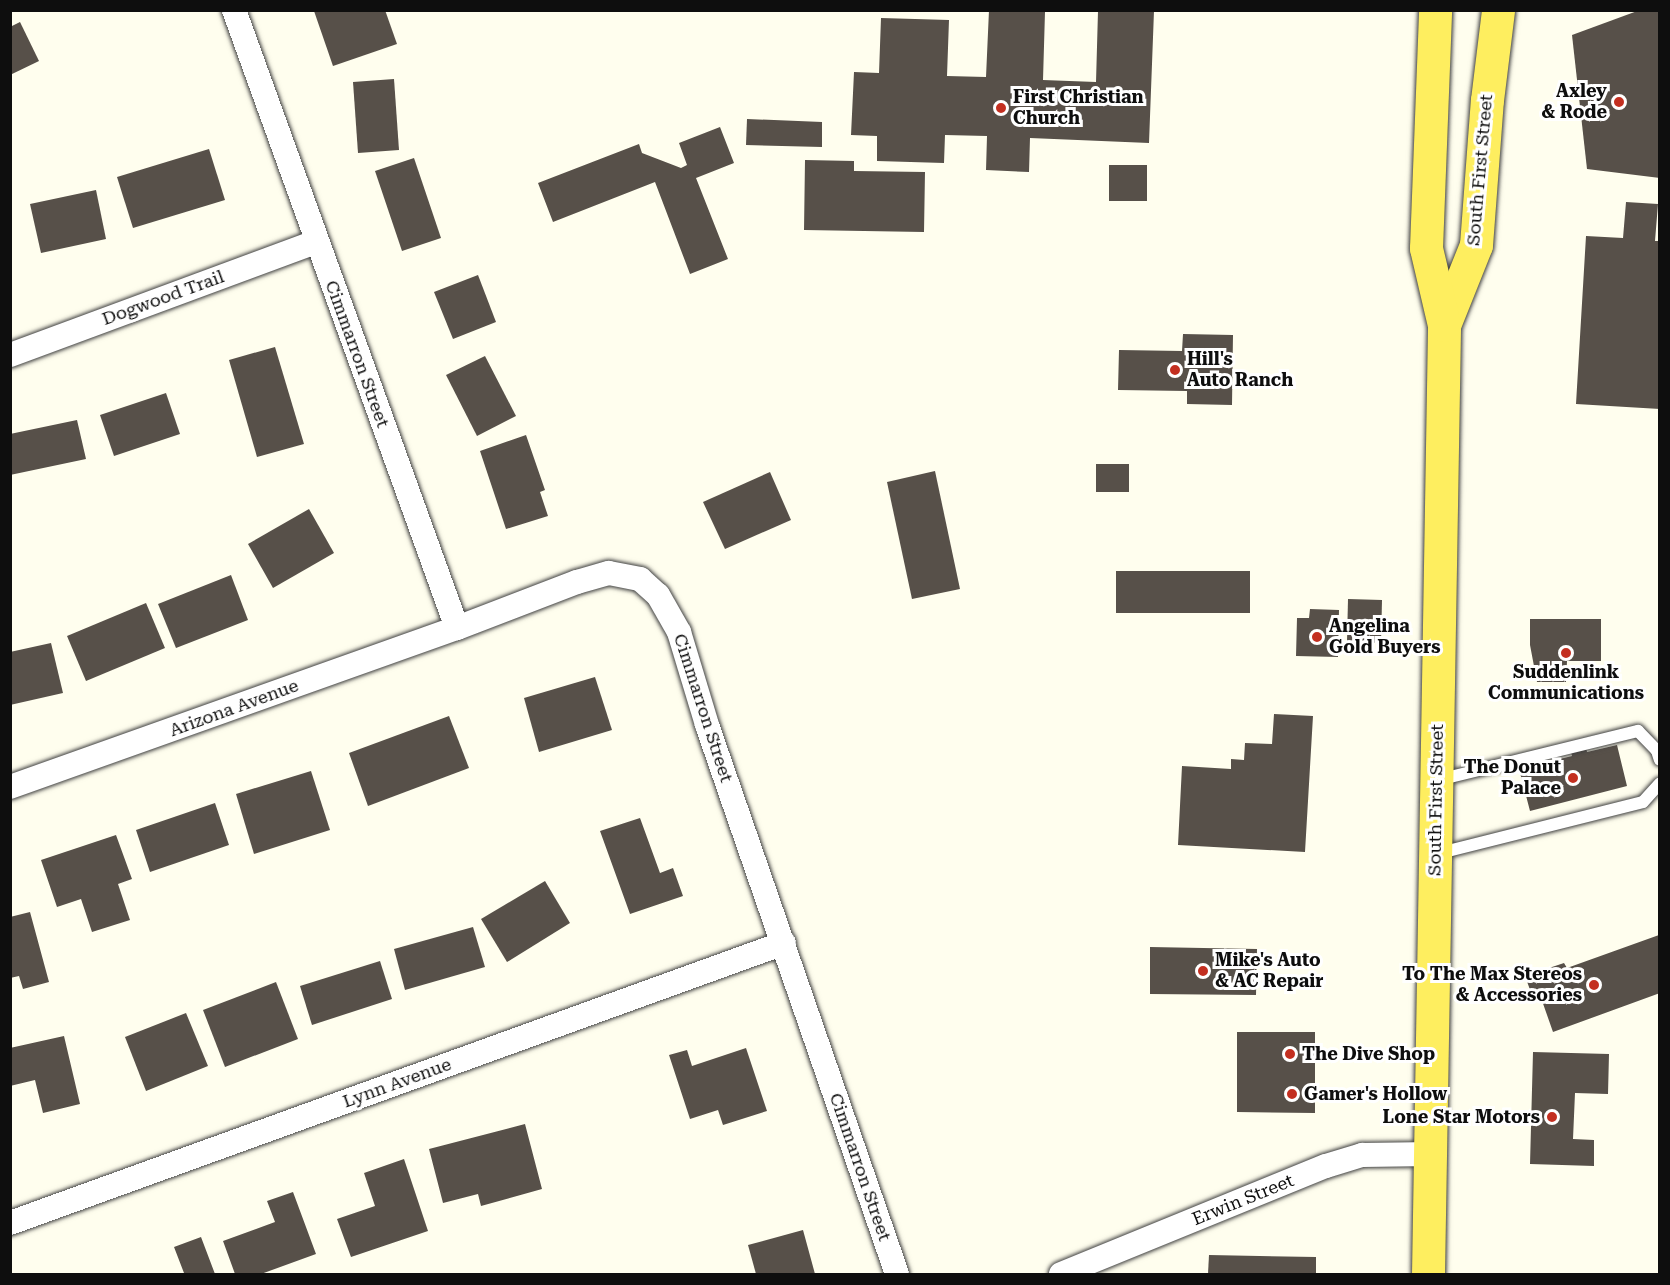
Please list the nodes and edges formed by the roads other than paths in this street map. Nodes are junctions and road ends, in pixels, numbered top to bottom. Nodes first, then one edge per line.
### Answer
1 (234, 10) edge
2 (1435, 10) edge
3 (1498, 10) edge
4 (316, 242) junction
5 (1444, 325) junction
6 (10, 355) edge
7 (457, 628) junction
8 (1659, 760) edge
9 (1436, 780) junction
10 (1659, 783) edge
11 (10, 787) edge
12 (1435, 854) junction
13 (784, 944) junction
14 (1432, 1154) junction
15 (10, 1223) edge
16 (897, 1275) edge
17 (1061, 1275) edge
18 (1428, 1275) edge

1 - 4 street, Cimmarron Street
2 - 5 main road, South First Street
3 - 5 main road, South First Street
4 - 6 street, Dogwood Trail
4 - 7 street, Cimmarron Street
5 - 9 main road, South First Street
7 - 11 street, Arizona Avenue
7 - 13 street, Cimmarron Street
8 - 9 lane
9 - 12 main road, South First Street
10 - 12 lane
12 - 14 main road, South First Street
13 - 15 street, Lynn Avenue
13 - 16 street, Cimmarron Street
14 - 17 street, Erwin Street
14 - 18 main road, South First Street

